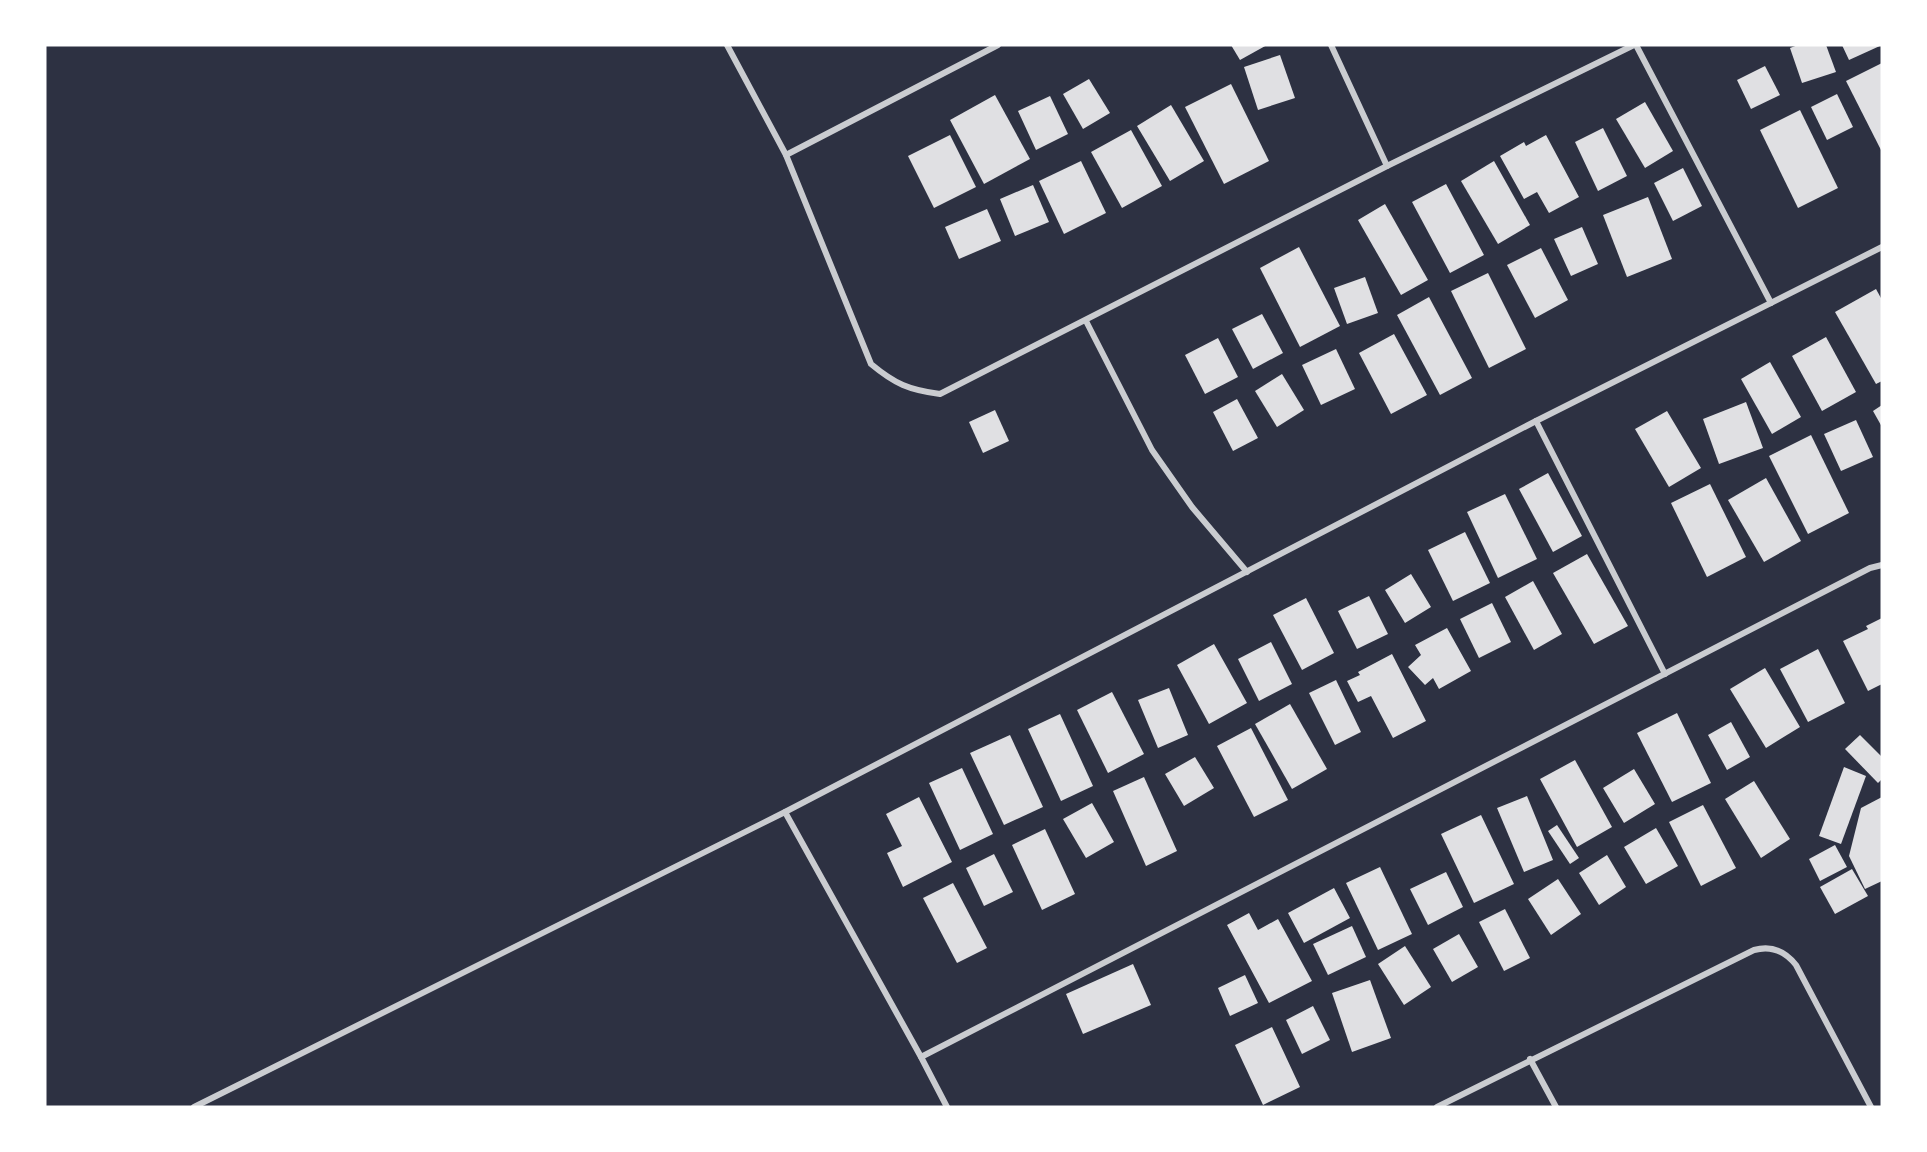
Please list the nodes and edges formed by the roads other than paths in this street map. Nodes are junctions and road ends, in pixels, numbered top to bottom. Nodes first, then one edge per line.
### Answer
1 (727, 45) edge
2 (998, 45) edge
3 (1331, 45) edge
4 (1635, 45) edge
5 (786, 155) junction
6 (1387, 166) junction
7 (1882, 246) edge
8 (1771, 303) junction
9 (1086, 321) junction
10 (1536, 421) junction
11 (1882, 565) edge
12 (1247, 572) junction
13 (1665, 674) junction
14 (785, 812) junction
15 (921, 1057) junction
16 (1530, 1059) junction
17 (194, 1107) edge
18 (947, 1107) edge
19 (1437, 1107) edge
20 (1556, 1107) edge
21 (1871, 1107) edge

1 - 5 street
2 - 5 street
3 - 6 street
4 - 6 street
4 - 8 street
5 - 9 street
6 - 9 street
7 - 8 street
8 - 10 street
9 - 12 street
10 - 12 street
10 - 13 street
11 - 13 street
12 - 14 street
13 - 15 street
14 - 15 street
14 - 17 street
15 - 18 street
16 - 19 street
16 - 20 street
16 - 21 street

